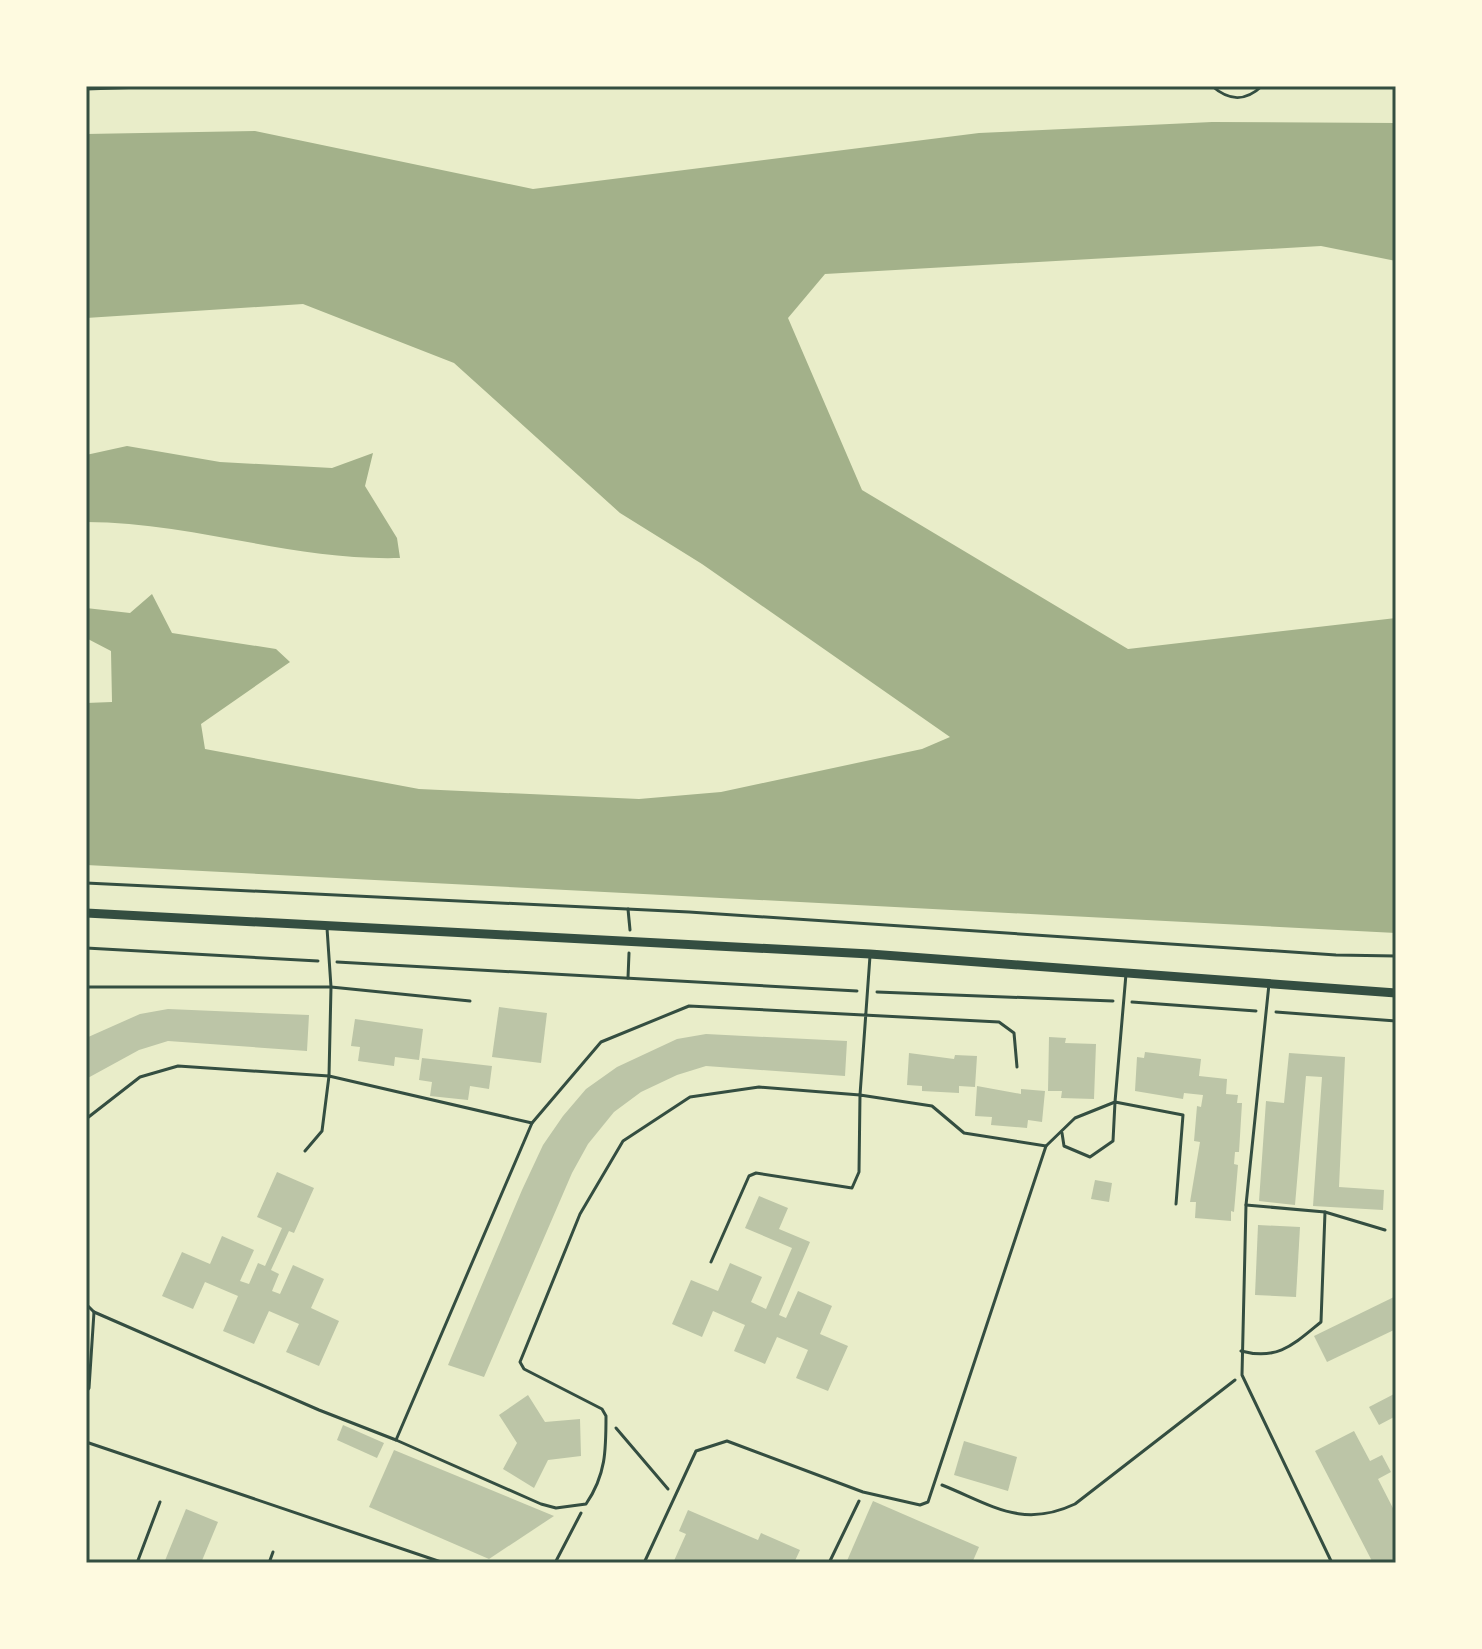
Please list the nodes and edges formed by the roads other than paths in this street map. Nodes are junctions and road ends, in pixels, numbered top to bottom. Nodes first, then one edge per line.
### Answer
1 (86, 913) edge
2 (327, 924) junction
3 (870, 954) junction
4 (1126, 973) junction
5 (1269, 984) junction
6 (86, 987) edge
7 (331, 987) junction
8 (1396, 993) edge
9 (470, 1001) dead end
10 (867, 1013) junction
11 (1017, 1067) dead end
12 (329, 1076) junction
13 (860, 1095) junction
14 (1115, 1102) junction
15 (86, 1119) edge
16 (532, 1123) junction
17 (1062, 1133) junction
18 (1046, 1146) junction
19 (305, 1151) dead end
20 (1176, 1204) dead end
21 (1246, 1205) junction
22 (1325, 1212) junction
23 (1385, 1230) dead end
24 (711, 1262) dead end
25 (86, 1304) edge
26 (94, 1312) junction
27 (1241, 1351) junction
28 (86, 1392) edge
29 (396, 1440) junction
30 (86, 1442) edge
31 (160, 1502) dead end
32 (273, 1552) dead end
33 (137, 1563) edge
34 (269, 1563) edge
35 (444, 1563) edge
36 (644, 1563) edge
37 (1332, 1563) edge

1 - 2 street
2 - 3 street
2 - 7 lane
3 - 4 street
3 - 10 lane
4 - 5 street
4 - 14 lane
5 - 8 street
5 - 21 lane
6 - 7 lane
7 - 9 lane
7 - 12 lane
10 - 11 lane
10 - 13 lane
10 - 16 lane
12 - 15 lane
12 - 16 lane
12 - 19 lane
13 - 18 lane
13 - 24 lane
13 - 29 lane
14 - 17 lane
14 - 17 lane
14 - 20 lane
16 - 29 lane
17 - 18 lane
18 - 36 lane
21 - 22 lane
21 - 27 lane
22 - 23 lane
22 - 27 lane
25 - 26 lane
26 - 28 lane
26 - 29 lane
27 - 37 lane
30 - 35 lane
31 - 33 lane
32 - 34 lane

